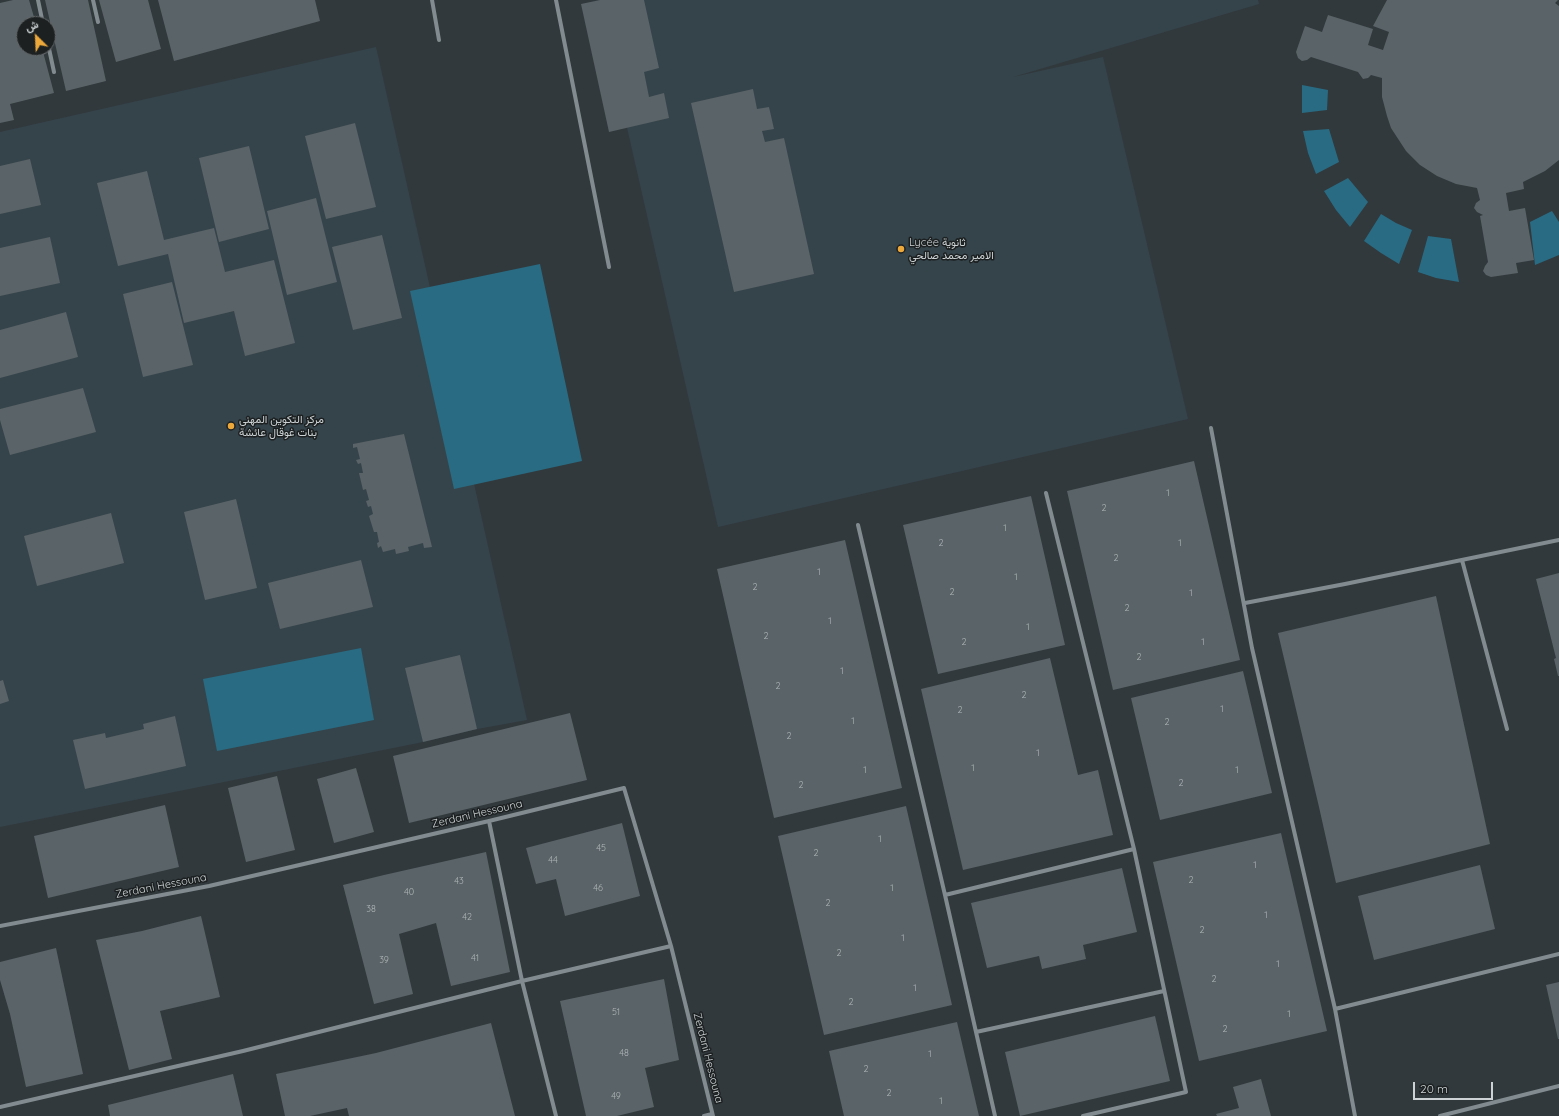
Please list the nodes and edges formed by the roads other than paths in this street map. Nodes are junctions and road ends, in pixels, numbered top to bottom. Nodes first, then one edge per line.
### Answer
1 (38, 0) edge
2 (93, 0) edge
3 (432, 0) edge
4 (556, 0) edge
5 (41, 16) edge
6 (98, 22) dead end
7 (439, 40) dead end
8 (51, 56) edge
9 (54, 72) dead end
10 (609, 267) dead end
11 (1211, 428) dead end
12 (1046, 493) dead end
13 (858, 525) dead end
14 (1559, 540) edge
15 (1462, 560) junction
16 (1245, 603) junction
17 (1507, 729) dead end
18 (489, 821) junction
19 (1134, 849) junction
20 (945, 895) junction
21 (0, 926) edge
22 (671, 946) junction
23 (1559, 954) edge
24 (522, 981) junction
25 (1164, 990) junction
26 (1335, 1009) junction
27 (976, 1032) junction
28 (1559, 1086) edge
29 (0, 1107) edge
30 (712, 1115) edge
31 (556, 1116) edge
32 (704, 1116) edge
33 (995, 1116) edge
34 (1083, 1116) edge
35 (1355, 1116) edge
36 (1440, 1116) edge

1 - 5 street
2 - 6 street
3 - 7 street
4 - 10 street
8 - 9 street
11 - 16 street
12 - 19 street
13 - 20 street
14 - 15 street
15 - 16 street
15 - 17 street
16 - 26 street
18 - 21 street, Zerdani Hessouna
18 - 22 street, Zerdani Hessouna
18 - 24 street
19 - 20 street
19 - 25 street
20 - 27 street
22 - 24 street
22 - 30 street, Zerdani Hessouna
23 - 26 street
24 - 29 street
24 - 31 street
25 - 27 street
25 - 34 street
26 - 35 street
27 - 33 street
28 - 36 street
30 - 32 street

